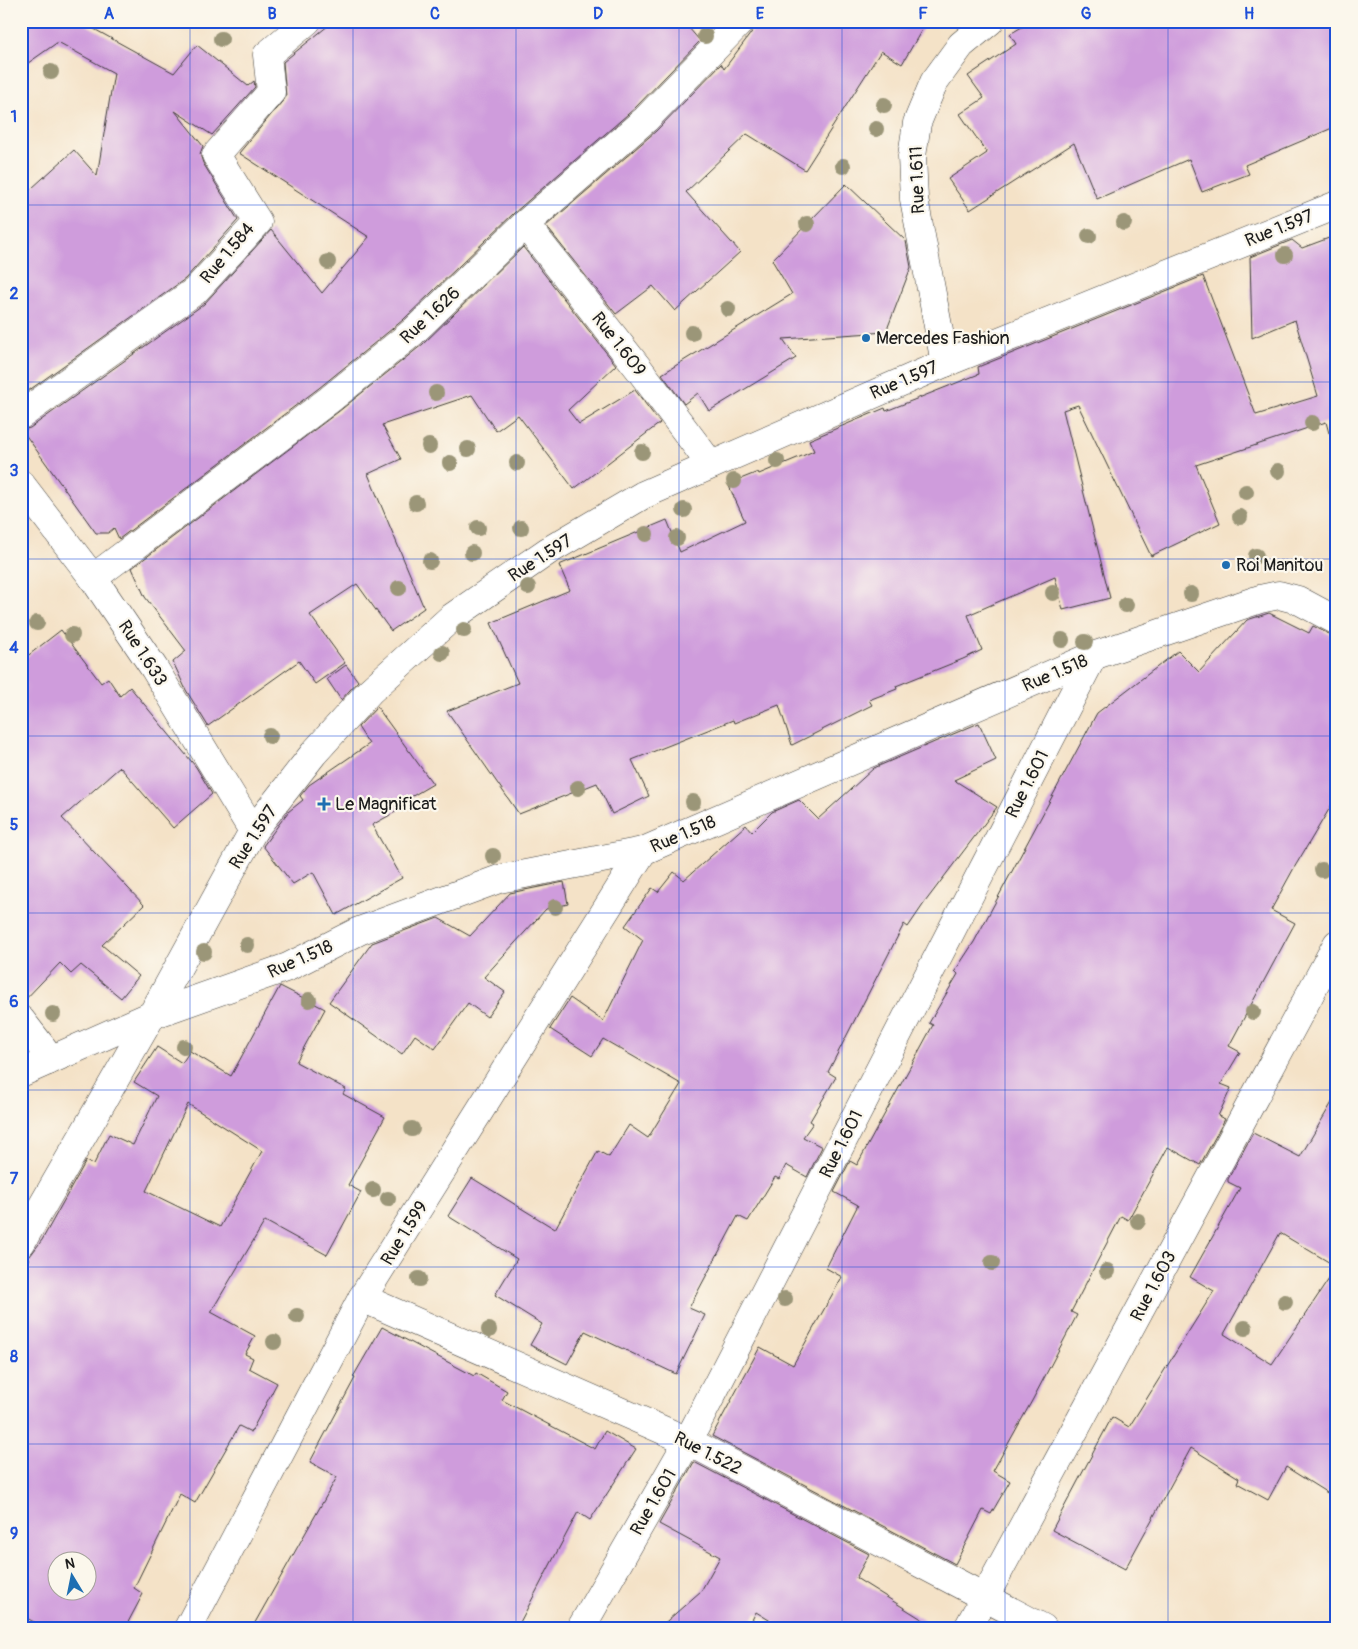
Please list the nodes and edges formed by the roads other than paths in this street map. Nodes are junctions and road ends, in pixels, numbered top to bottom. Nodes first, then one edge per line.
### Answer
1 (307, 21) edge
2 (741, 21) edge
3 (990, 21) edge
4 (1337, 205) edge
5 (525, 224) junction
6 (945, 363) junction
7 (21, 415) edge
8 (711, 466) junction
9 (21, 484) edge
10 (93, 578) junction
11 (1337, 621) edge
12 (1093, 656) junction
13 (253, 830) junction
14 (643, 851) junction
15 (1337, 944) edge
16 (152, 1015) junction
17 (21, 1020) edge
18 (48, 1061) junction
19 (21, 1073) edge
20 (21, 1243) edge
21 (362, 1298) junction
22 (688, 1441) junction
23 (985, 1597) junction
24 (188, 1628) edge
25 (581, 1628) edge
26 (968, 1628) edge
27 (1043, 1628) edge

1 - 7 street, Rue 1.584
2 - 5 street, Rue 1.626
3 - 6 street, Rue 1.611
4 - 6 street, Rue 1.597
5 - 8 street, Rue 1.609
5 - 10 street, Rue 1.626
6 - 8 street, Rue 1.597
8 - 13 street, Rue 1.597
9 - 10 street, Rue 1.633
10 - 13 street, Rue 1.633
11 - 12 street, Rue 1.518
12 - 14 street, Rue 1.518
12 - 22 street, Rue 1.601
13 - 16 street, Rue 1.597
14 - 16 street, Rue 1.518
14 - 21 street, Rue 1.599
15 - 23 street, Rue 1.603
16 - 18 street, Rue 1.518
16 - 20 street, Rue 1.597
17 - 18 street
18 - 19 street, Rue 1.518
21 - 22 street, Rue 1.522
21 - 24 street, Rue 1.599
22 - 23 street, Rue 1.522
22 - 25 street, Rue 1.601
23 - 26 street, Rue 1.603
23 - 27 street, Rue 1.522

